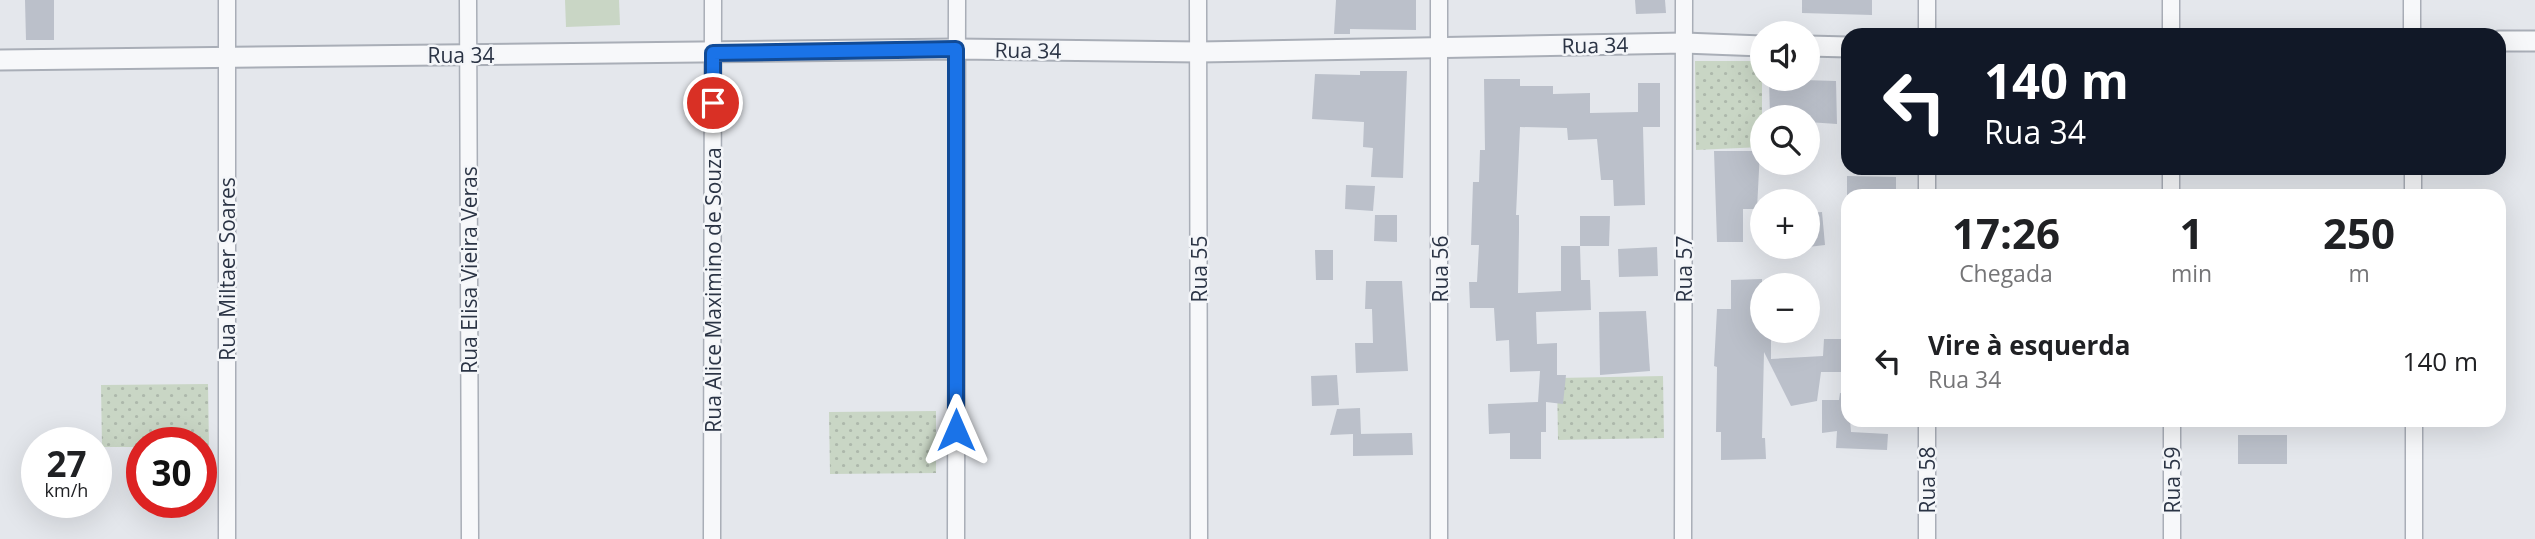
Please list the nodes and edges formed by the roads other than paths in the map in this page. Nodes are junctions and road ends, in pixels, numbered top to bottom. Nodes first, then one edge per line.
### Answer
1 (227, 0) edge
2 (468, 0) edge
3 (713, 0) edge
4 (957, 0) edge
5 (1198, 0) edge
6 (1440, 0) edge
7 (1684, 0) edge
8 (1927, 0) edge
9 (2171, 0) edge
10 (2412, 0) edge
11 (1927, 28) edge
12 (2171, 28) edge
13 (2412, 28) edge
14 (2506, 41) edge
15 (2535, 41) edge
16 (1684, 43) junction
17 (1440, 46) junction
18 (1750, 46) edge
19 (1820, 46) edge
20 (1841, 47) edge
21 (956, 49) junction
22 (1199, 52) junction
23 (713, 53) junction
24 (468, 55) junction
25 (228, 57) junction
26 (0, 60) edge
27 (1927, 427) edge
28 (2172, 427) edge
29 (2414, 427) edge
30 (227, 539) edge
31 (470, 539) edge
32 (712, 539) edge
33 (956, 539) edge
34 (1199, 539) edge
35 (1440, 539) edge
36 (1683, 539) edge
37 (1927, 539) edge
38 (2172, 539) edge
39 (2414, 539) edge

1 - 25 street, Rua Miltaer Soares
2 - 24 street, Rua Elisa Vieira Veras
3 - 23 street, Rua Alice Maximino de Souza
4 - 21 street
5 - 22 street, Rua 55
6 - 17 street, Rua 56
7 - 16 street, Rua 57
8 - 11 street
9 - 12 street
10 - 13 street
14 - 15 street
16 - 17 street, Rua 34
16 - 18 street, Rua 34
16 - 36 street, Rua 57
17 - 22 street, Rua 34
17 - 35 street, Rua 56
19 - 20 street
21 - 22 street, Rua 34
21 - 23 street, Rua 34
21 - 33 street
22 - 34 street, Rua 55
23 - 24 street, Rua 34
23 - 32 street, Rua Alice Maximino de Souza
24 - 25 street, Rua 34
24 - 31 street, Rua Elisa Vieira Veras
25 - 26 street, Rua 34
25 - 30 street, Rua Miltaer Soares
27 - 37 street, Rua 58
28 - 38 street, Rua 59
29 - 39 street

